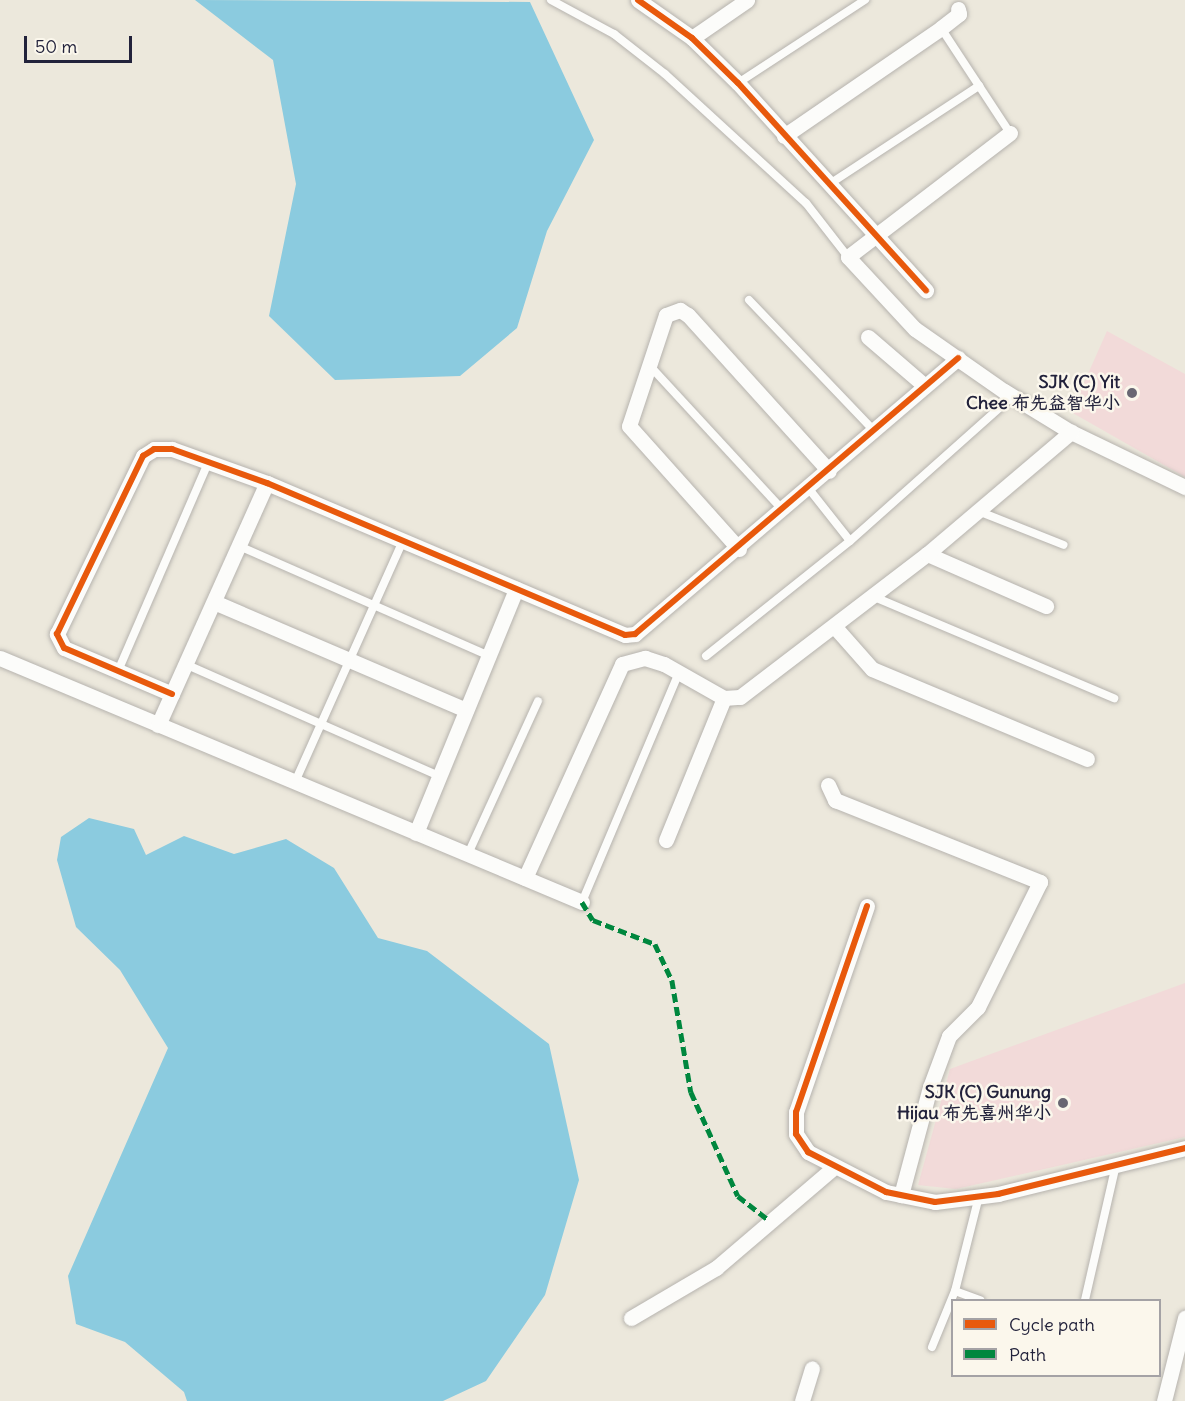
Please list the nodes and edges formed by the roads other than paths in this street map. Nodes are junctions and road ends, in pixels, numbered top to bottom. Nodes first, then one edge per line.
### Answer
1 (551, 0) edge
2 (638, 0) edge
3 (747, 0) edge
4 (865, 0) edge
5 (956, 4) edge
6 (941, 28) junction
7 (692, 38) junction
8 (738, 84) junction
9 (979, 86) junction
10 (1010, 133) joint
11 (784, 136) junction
12 (828, 184) junction
13 (875, 233) junction
14 (848, 257) junction
15 (926, 290) dead end
16 (749, 300) dead end
17 (868, 337) dead end
18 (958, 358) junction
19 (648, 363) junction
20 (925, 386) junction
21 (1013, 396) junction
22 (874, 431) junction
23 (1071, 432) junction
24 (209, 461) junction
25 (829, 471) junction
26 (267, 483) junction
27 (1185, 488) edge
28 (809, 489) junction
29 (784, 511) junction
30 (978, 511) junction
31 (403, 541) junction
32 (850, 541) junction
33 (1064, 545) dead end
34 (239, 546) junction
35 (739, 549) junction
36 (927, 554) junction
37 (516, 589) junction
38 (872, 597) junction
39 (214, 602) junction
40 (374, 606) junction
41 (1046, 606) dead end
42 (834, 626) junction
43 (489, 656) junction
44 (706, 656) dead end
45 (0, 658) edge
46 (350, 660) junction
47 (185, 664) junction
48 (118, 671) junction
49 (679, 672) junction
50 (172, 694) junction
51 (724, 698) junction
52 (1114, 698) dead end
53 (538, 701) dead end
54 (466, 710) junction
55 (158, 725) junction
56 (320, 726) junction
57 (1087, 759) dead end
58 (439, 776) junction
59 (295, 782) junction
60 (828, 785) dead end
61 (416, 833) junction
62 (666, 840) dead end
63 (468, 854) junction
64 (525, 878) junction
65 (582, 902) joint
66 (867, 906) dead end
67 (1185, 1148) edge
68 (1116, 1165) junction
69 (833, 1168) junction
70 (901, 1195) junction
71 (979, 1196) junction
72 (955, 1291) junction
73 (952, 1299) edge
74 (977, 1299) edge
75 (1085, 1299) edge
76 (951, 1301) edge
77 (631, 1318) dead end
78 (1185, 1318) edge
79 (932, 1347) dead end
80 (812, 1368) dead end
81 (802, 1401) edge
82 (1164, 1401) edge

1 - 14 lane
2 - 7 street
3 - 7 street
4 - 8 lane
5 - 6 street
6 - 9 lane
6 - 11 street
7 - 8 street
8 - 11 street
9 - 10 lane
9 - 12 lane
10 - 13 street
11 - 12 street
12 - 13 street
13 - 14 street
13 - 15 street
14 - 18 street
16 - 22 lane
17 - 20 street
18 - 20 street
18 - 21 street
19 - 25 street
19 - 29 lane
19 - 35 street
20 - 22 street
21 - 23 street
21 - 32 lane
22 - 25 street
23 - 27 street
23 - 30 street
24 - 26 street
24 - 48 lane
24 - 48 street
25 - 28 street
26 - 31 street
26 - 34 street
28 - 29 street
28 - 32 lane
29 - 35 street
30 - 33 lane
30 - 36 street
31 - 37 street
31 - 40 lane
32 - 44 lane
34 - 39 street
34 - 40 lane
35 - 37 street
36 - 38 street
36 - 41 street
37 - 43 street
38 - 42 street
38 - 52 lane
39 - 46 street
39 - 47 street
40 - 43 lane
40 - 46 lane
42 - 51 street
42 - 57 street
43 - 54 street
45 - 55 street
46 - 54 street
46 - 56 lane
47 - 50 street
47 - 56 lane
48 - 50 street
49 - 51 street
49 - 64 street
49 - 65 lane
50 - 55 street
51 - 62 street
53 - 63 lane
54 - 58 street
55 - 59 street
56 - 58 lane
56 - 59 lane
58 - 61 street
59 - 61 street
60 - 70 street
61 - 63 street
63 - 64 street
64 - 65 street
66 - 69 street
67 - 68 street
68 - 71 street
68 - 75 lane
69 - 70 street
69 - 77 street
70 - 71 street
71 - 72 lane
72 - 73 lane
72 - 74 lane
76 - 79 lane
78 - 82 street
80 - 81 street

